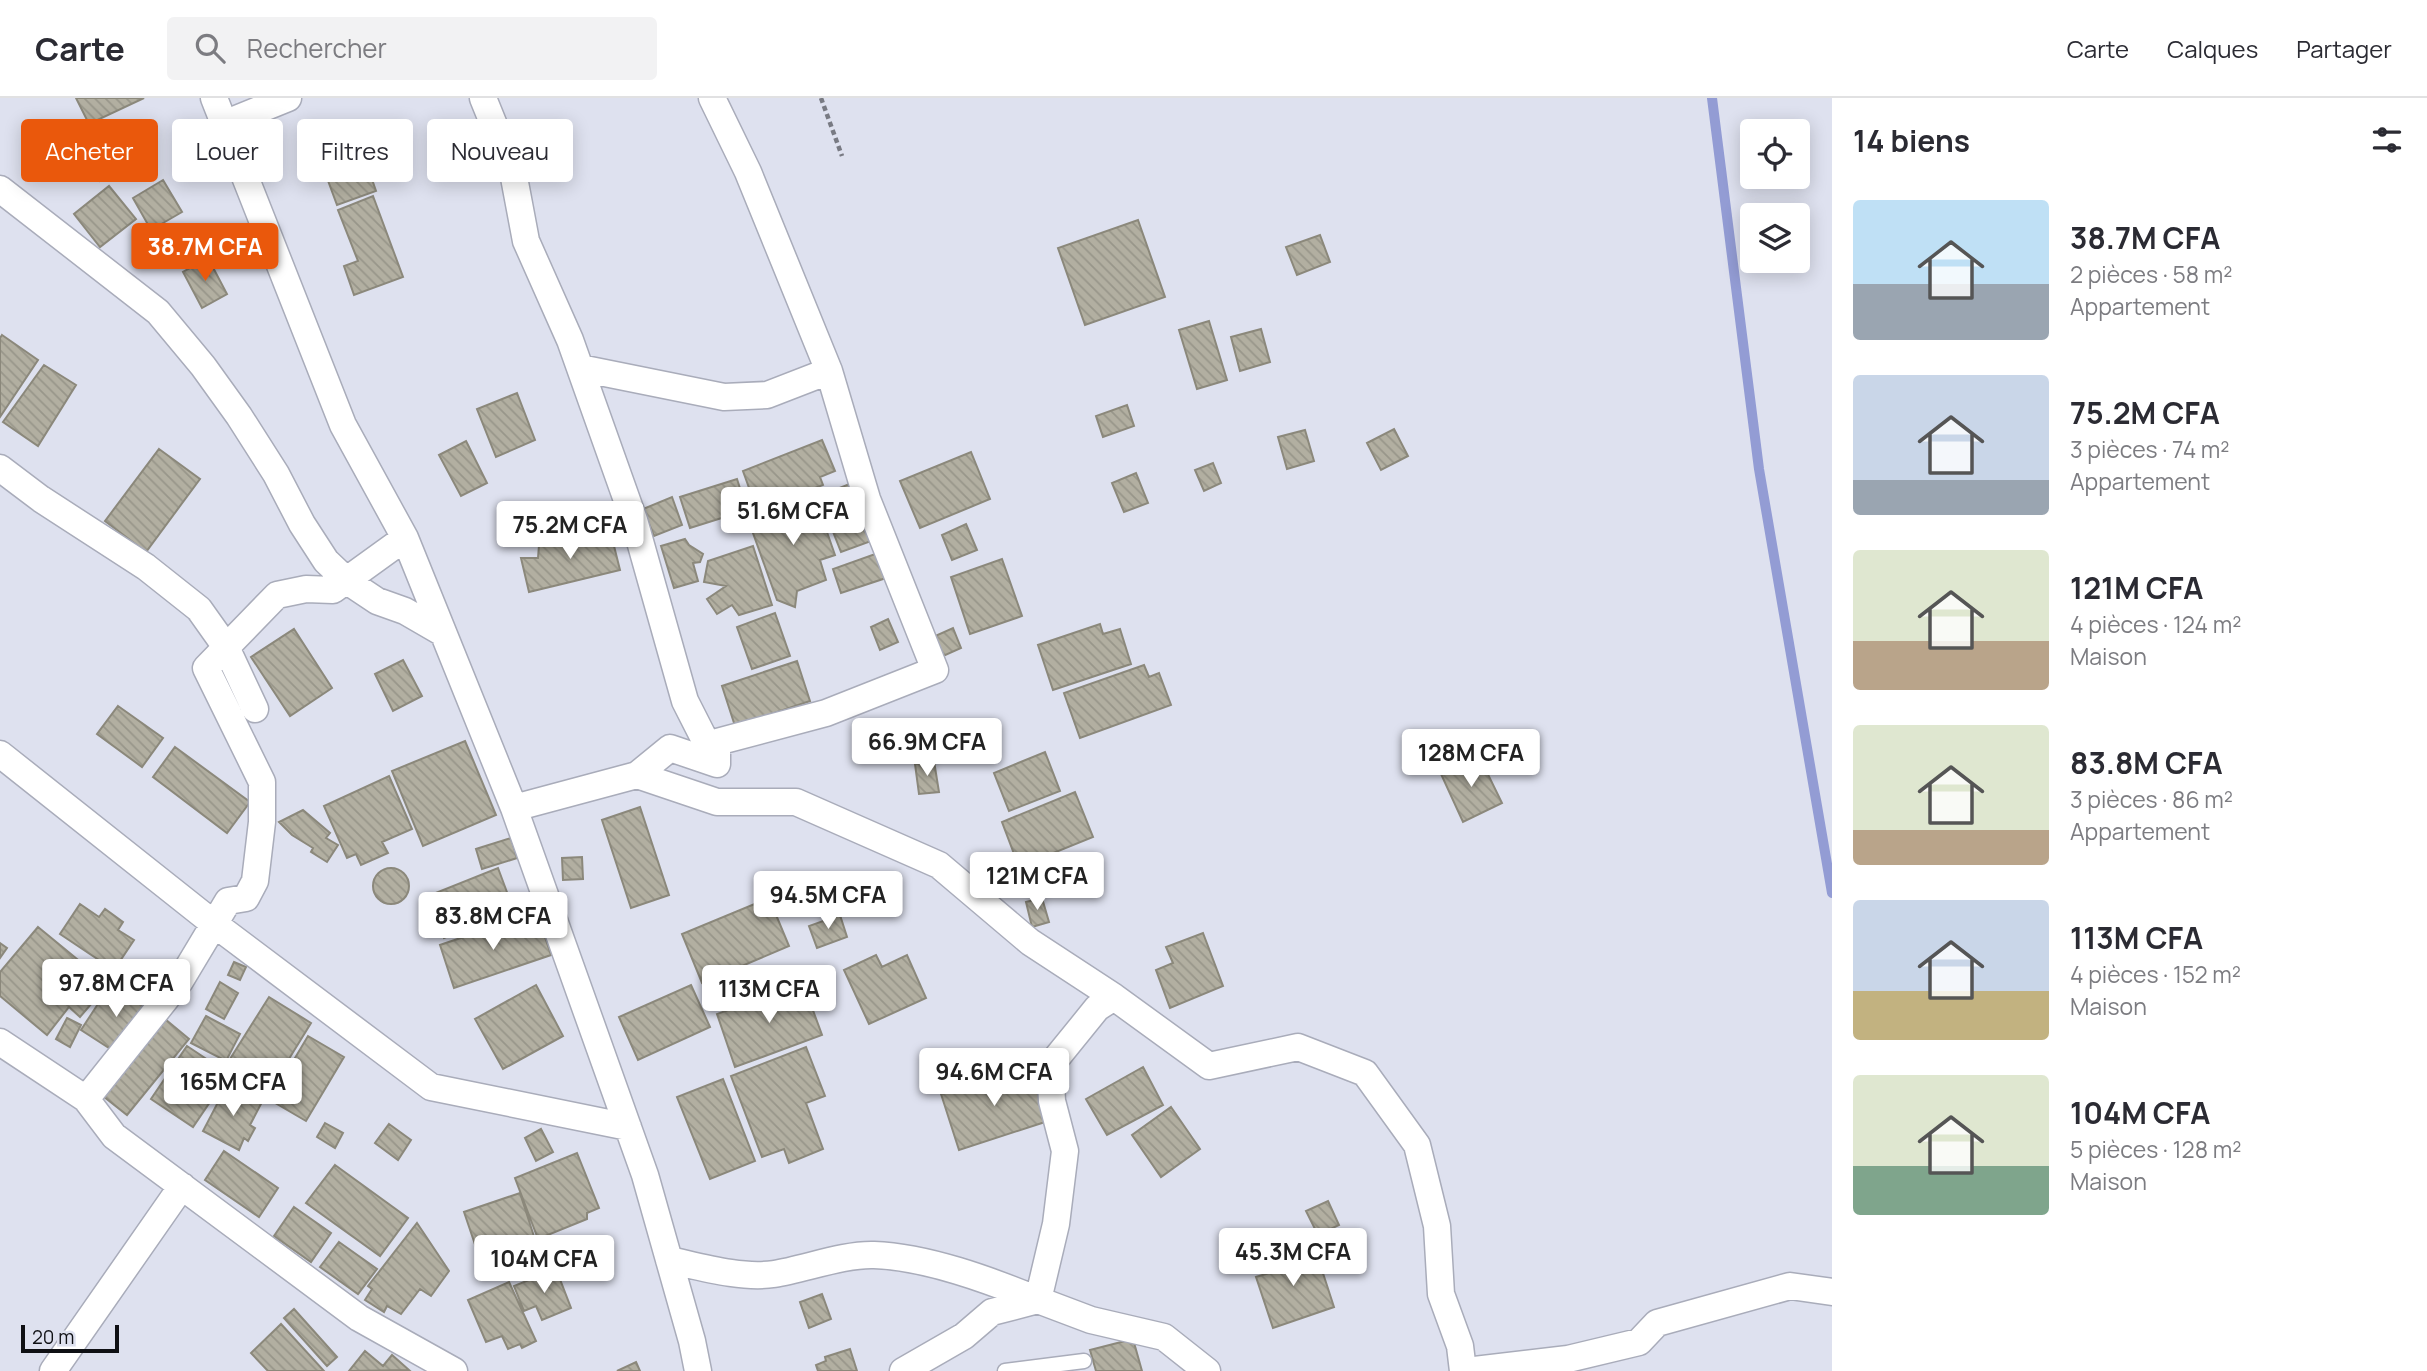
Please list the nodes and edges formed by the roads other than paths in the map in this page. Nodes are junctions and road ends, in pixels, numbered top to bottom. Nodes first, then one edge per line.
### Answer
1 (214, 98) edge
2 (288, 98) edge
3 (483, 98) edge
4 (712, 98) edge
5 (222, 119) edge
6 (236, 119) edge
7 (247, 182) edge
8 (0, 189) edge
9 (580, 368) junction
10 (829, 371) junction
11 (0, 468) edge
12 (405, 538) junction
13 (347, 581) junction
14 (443, 633) junction
15 (226, 647) junction
16 (255, 709) dead end
17 (0, 754) edge
18 (717, 764) junction
19 (637, 775) junction
20 (514, 808) junction
21 (213, 923) junction
22 (1114, 997) junction
23 (0, 1042) edge
24 (86, 1099) junction
25 (628, 1127) junction
26 (182, 1186) junction
27 (669, 1260) junction
28 (1832, 1293) edge
29 (1038, 1300) junction
30 (1164, 1337) junction
31 (1084, 1361) dead end
32 (53, 1371) edge
33 (454, 1371) edge
34 (698, 1371) edge
35 (903, 1371) edge
36 (1005, 1371) edge
37 (1175, 1371) edge
38 (1208, 1371) edge
39 (1465, 1371) edge

1 - 5 street
2 - 6 street
3 - 9 street
4 - 10 street
7 - 12 street
8 - 13 street
9 - 10 street
9 - 18 street
10 - 18 street
11 - 15 street
12 - 13 street
12 - 14 street
13 - 14 street
13 - 15 street
14 - 20 street
15 - 16 street
15 - 21 street
17 - 21 street
18 - 19 street
19 - 20 street
19 - 22 street
20 - 25 street
21 - 24 street
21 - 25 street
22 - 29 street
22 - 39 street
23 - 24 street
24 - 26 street
25 - 27 street
26 - 32 street
26 - 33 street
27 - 29 street
27 - 34 street
28 - 39 street
29 - 30 street
29 - 35 street
30 - 37 street
30 - 38 street
31 - 36 lane

